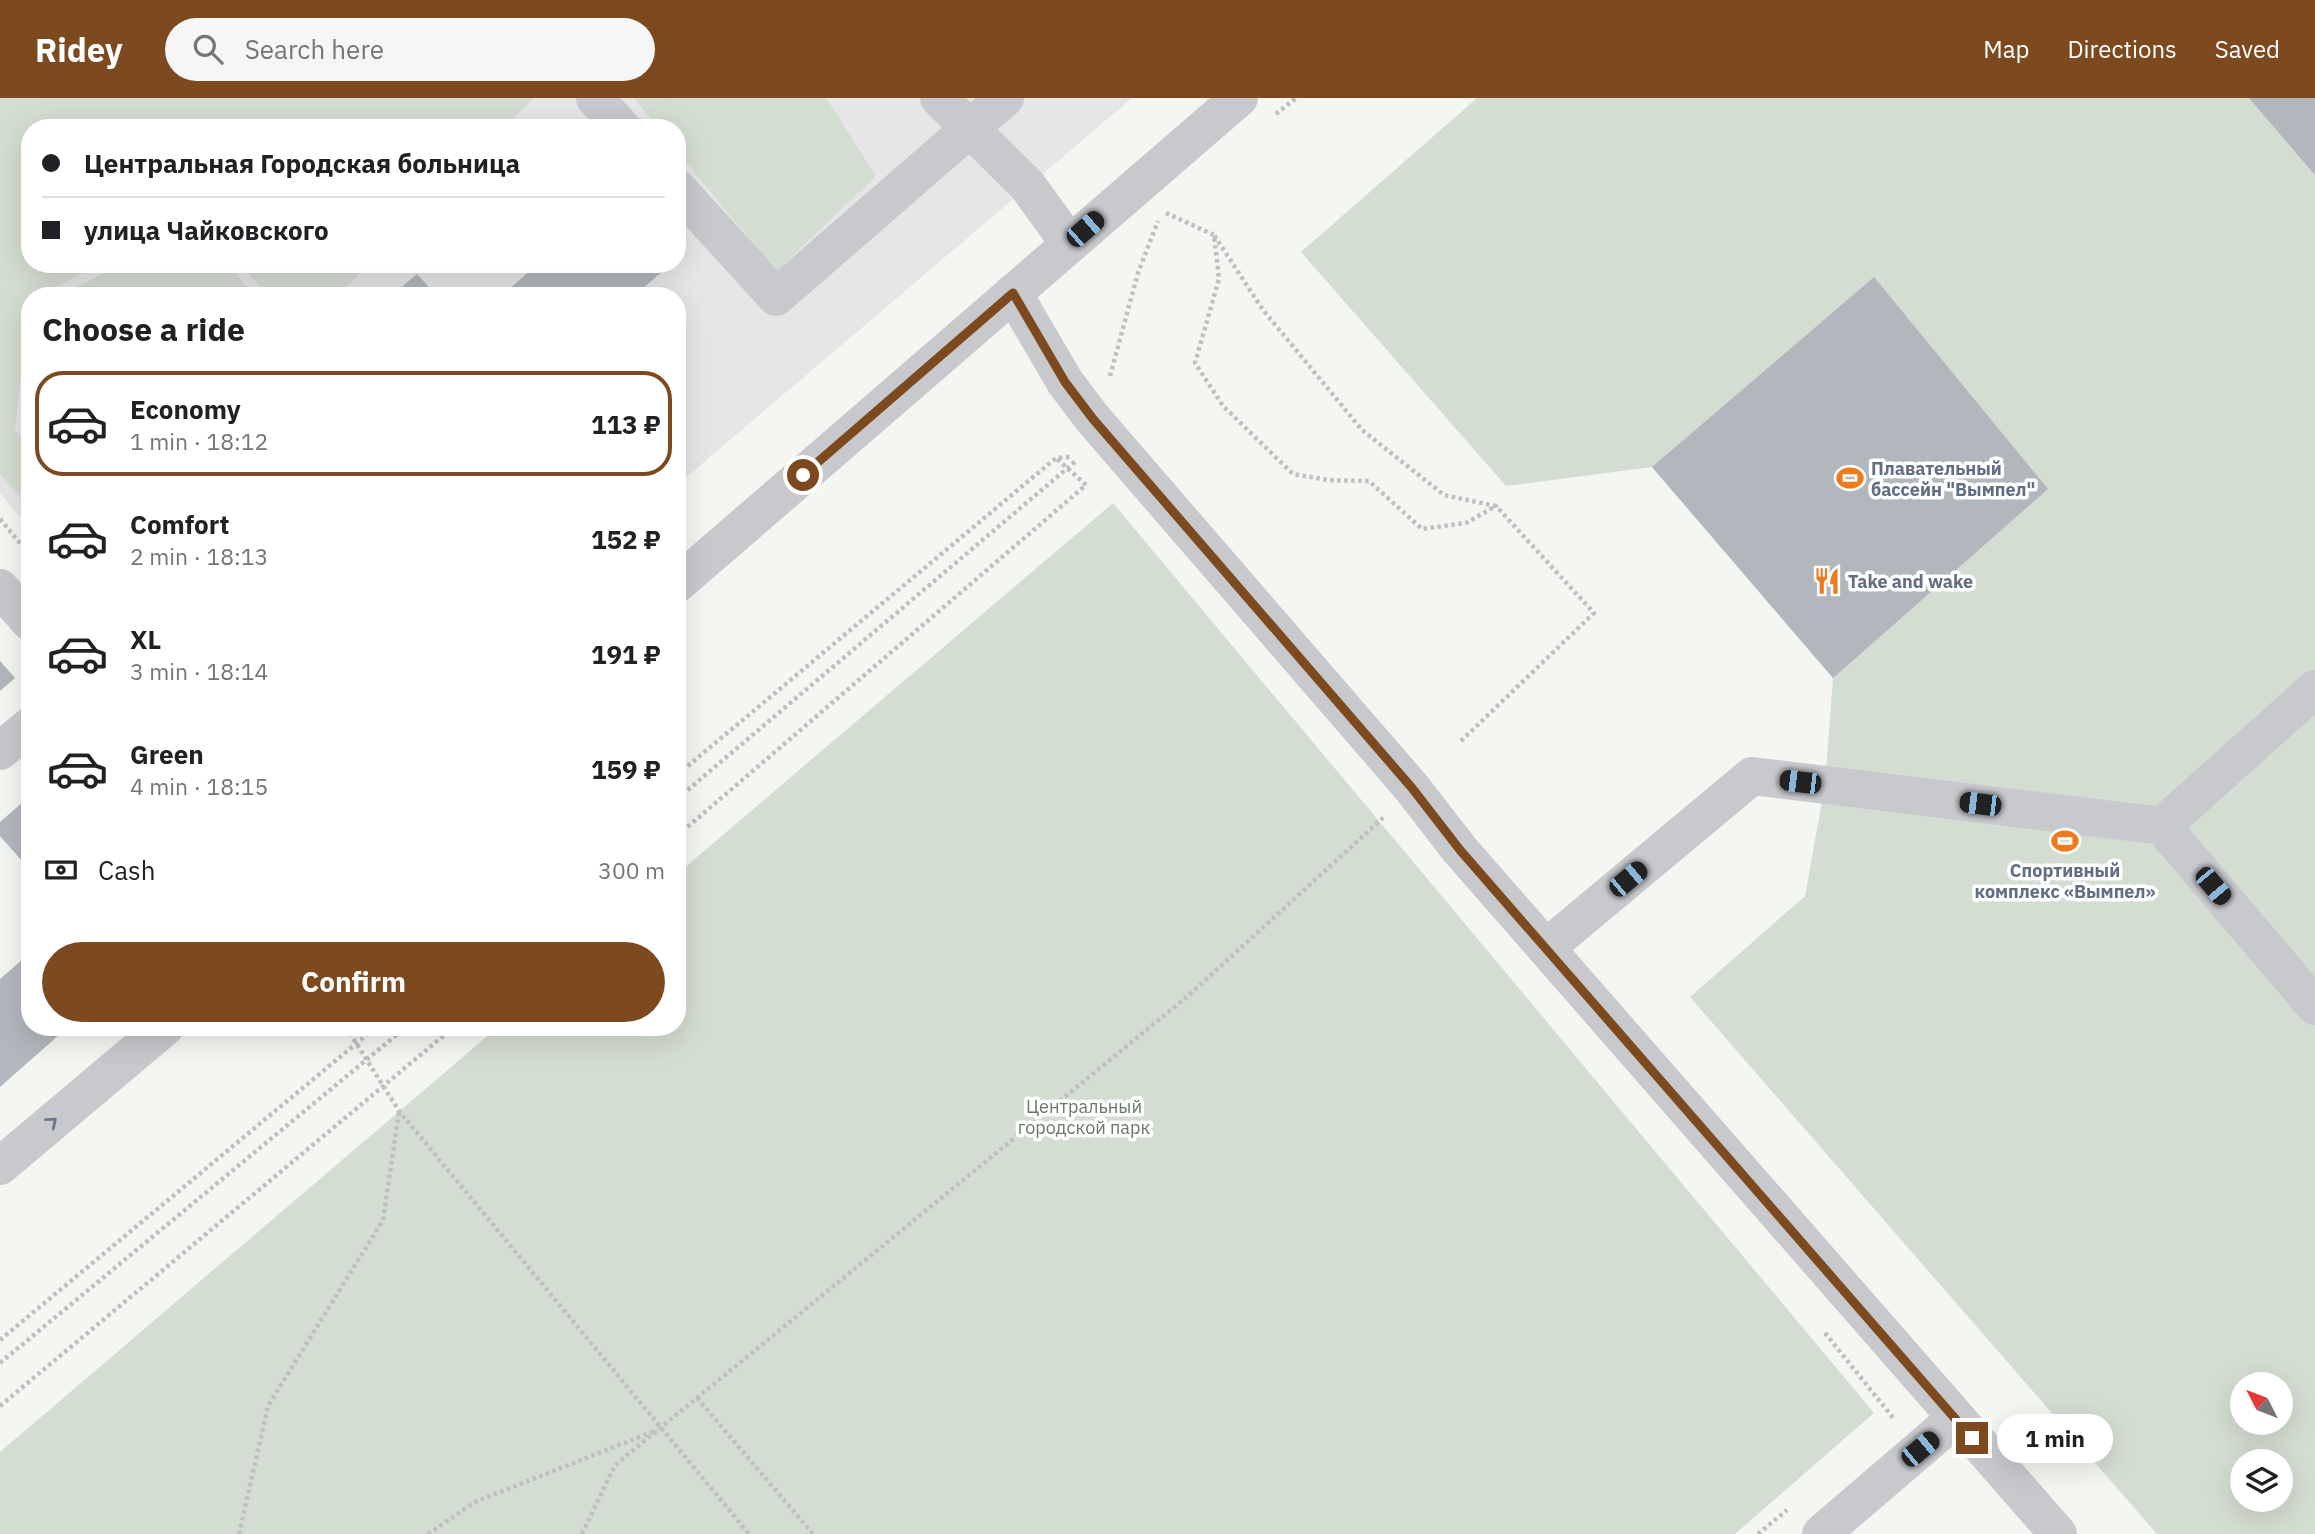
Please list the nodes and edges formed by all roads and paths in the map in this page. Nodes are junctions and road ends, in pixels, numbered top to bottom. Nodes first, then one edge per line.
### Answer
1 (595, 98) edge
2 (939, 98) edge
3 (1005, 98) edge
4 (1238, 98) edge
5 (1296, 98) edge
6 (1272, 117) dead end
7 (614, 119) edge
8 (971, 127) junction
9 (686, 198) edge
10 (1155, 208) dead end
11 (1157, 217) dead end
12 (1214, 235) junction
13 (1069, 243) junction
14 (1013, 293) junction
15 (1108, 380) dead end
16 (1056, 458) junction
17 (1069, 469) junction
18 (1496, 506) junction
19 (0, 519) edge
20 (21, 544) edge
21 (686, 576) edge
22 (0, 588) edge
23 (21, 612) edge
24 (2315, 690) edge
25 (21, 734) edge
26 (1461, 741) dead end
27 (0, 751) edge
28 (686, 767) edge
29 (686, 791) edge
30 (1388, 814) dead end
31 (2162, 826) junction
32 (686, 828) edge
33 (1546, 948) junction
34 (2315, 1006) edge
35 (154, 1036) edge
36 (352, 1036) edge
37 (365, 1036) edge
38 (395, 1036) edge
39 (444, 1036) edge
40 (357, 1043) junction
41 (369, 1058) junction
42 (385, 1087) junction
43 (399, 1111) junction
44 (0, 1166) edge
45 (0, 1340) edge
46 (0, 1363) edge
47 (697, 1398) junction
48 (0, 1406) edge
49 (1955, 1419) junction
50 (661, 1429) junction
51 (239, 1534) edge
52 (428, 1534) edge
53 (582, 1534) edge
54 (749, 1534) edge
55 (813, 1534) edge
56 (1821, 1534) edge
57 (2058, 1534) edge

1 - 7 street
2 - 8 street
3 - 8 street
4 - 13 street
5 - 6 path
8 - 9 street
8 - 13 street
10 - 12 path
11 - 15 path
12 - 18 path
12 - 18 path
13 - 14 street
14 - 21 street
14 - 33 street
16 - 17 path
16 - 17 path
16 - 28 path
17 - 29 path
17 - 32 path
18 - 26 path
19 - 20 path
22 - 23 street
24 - 31 street
25 - 27 street
30 - 47 path
31 - 33 street
31 - 34 street
33 - 49 street
44 -> 35 street
36 - 40 path
37 - 40 path
38 - 41 path
39 - 42 path
40 - 41 path
40 - 45 path
41 - 42 path
41 - 46 path
42 - 43 path
42 - 48 path
43 - 50 path
43 - 51 path
47 - 50 path
47 - 55 path
49 - 56 street
49 - 57 street
50 - 52 path
50 - 53 path
50 - 54 path

